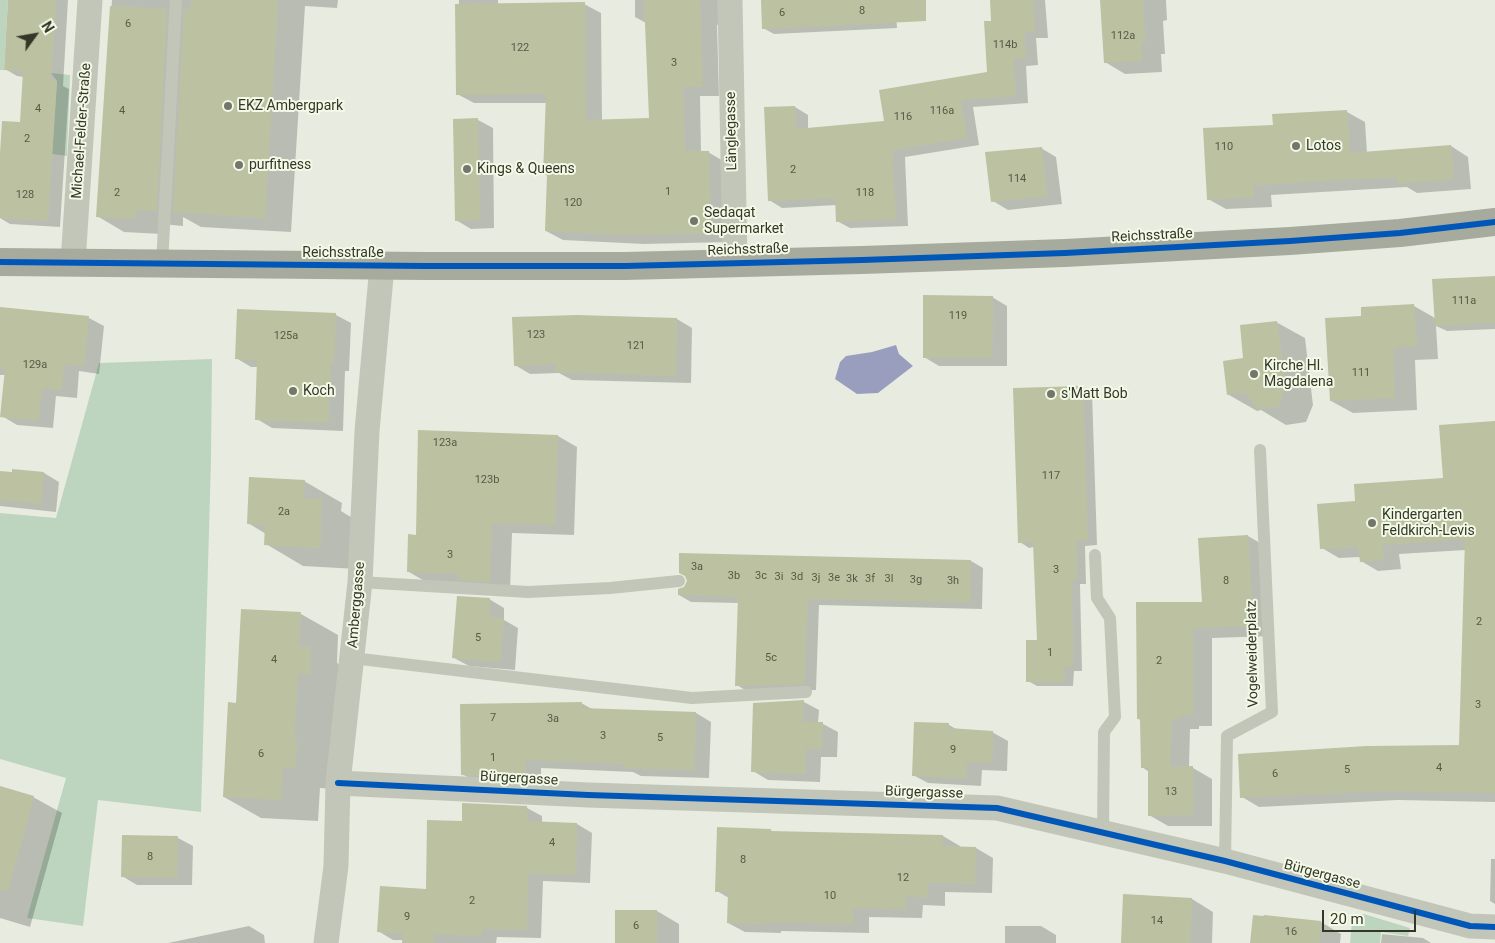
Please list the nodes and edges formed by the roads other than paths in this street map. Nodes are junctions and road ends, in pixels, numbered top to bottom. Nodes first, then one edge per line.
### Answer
1 (90, 0) edge
2 (176, 0) edge
3 (730, 0) edge
4 (1495, 222) edge
5 (0, 262) edge
6 (735, 262) junction
7 (74, 263) junction
8 (162, 264) junction
9 (382, 266) junction
10 (1260, 450) dead end
11 (1095, 555) dead end
12 (679, 581) dead end
13 (360, 582) junction
14 (352, 658) junction
15 (806, 692) dead end
16 (338, 783) junction
17 (1103, 833) junction
18 (1225, 861) junction
19 (1495, 927) edge
20 (326, 943) edge

1 - 7 street, Michael-Felder-Straße
2 - 8 lane
3 - 6 street, Länglegasse
4 - 6 main road, Reichsstraße
5 - 7 main road, Reichsstraße
6 - 9 main road, Reichsstraße
7 - 8 main road, Reichsstraße
8 - 9 main road, Reichsstraße
9 - 13 street, Amberggasse
10 - 18 lane, Vogelweiderplatz
11 - 17 lane
12 - 13 lane
13 - 14 street, Amberggasse
14 - 15 lane
14 - 16 street, Amberggasse
16 - 17 street, Bürgergasse
16 - 20 street, Amberggasse
17 - 18 street, Bürgergasse
18 - 19 street, Bürgergasse

